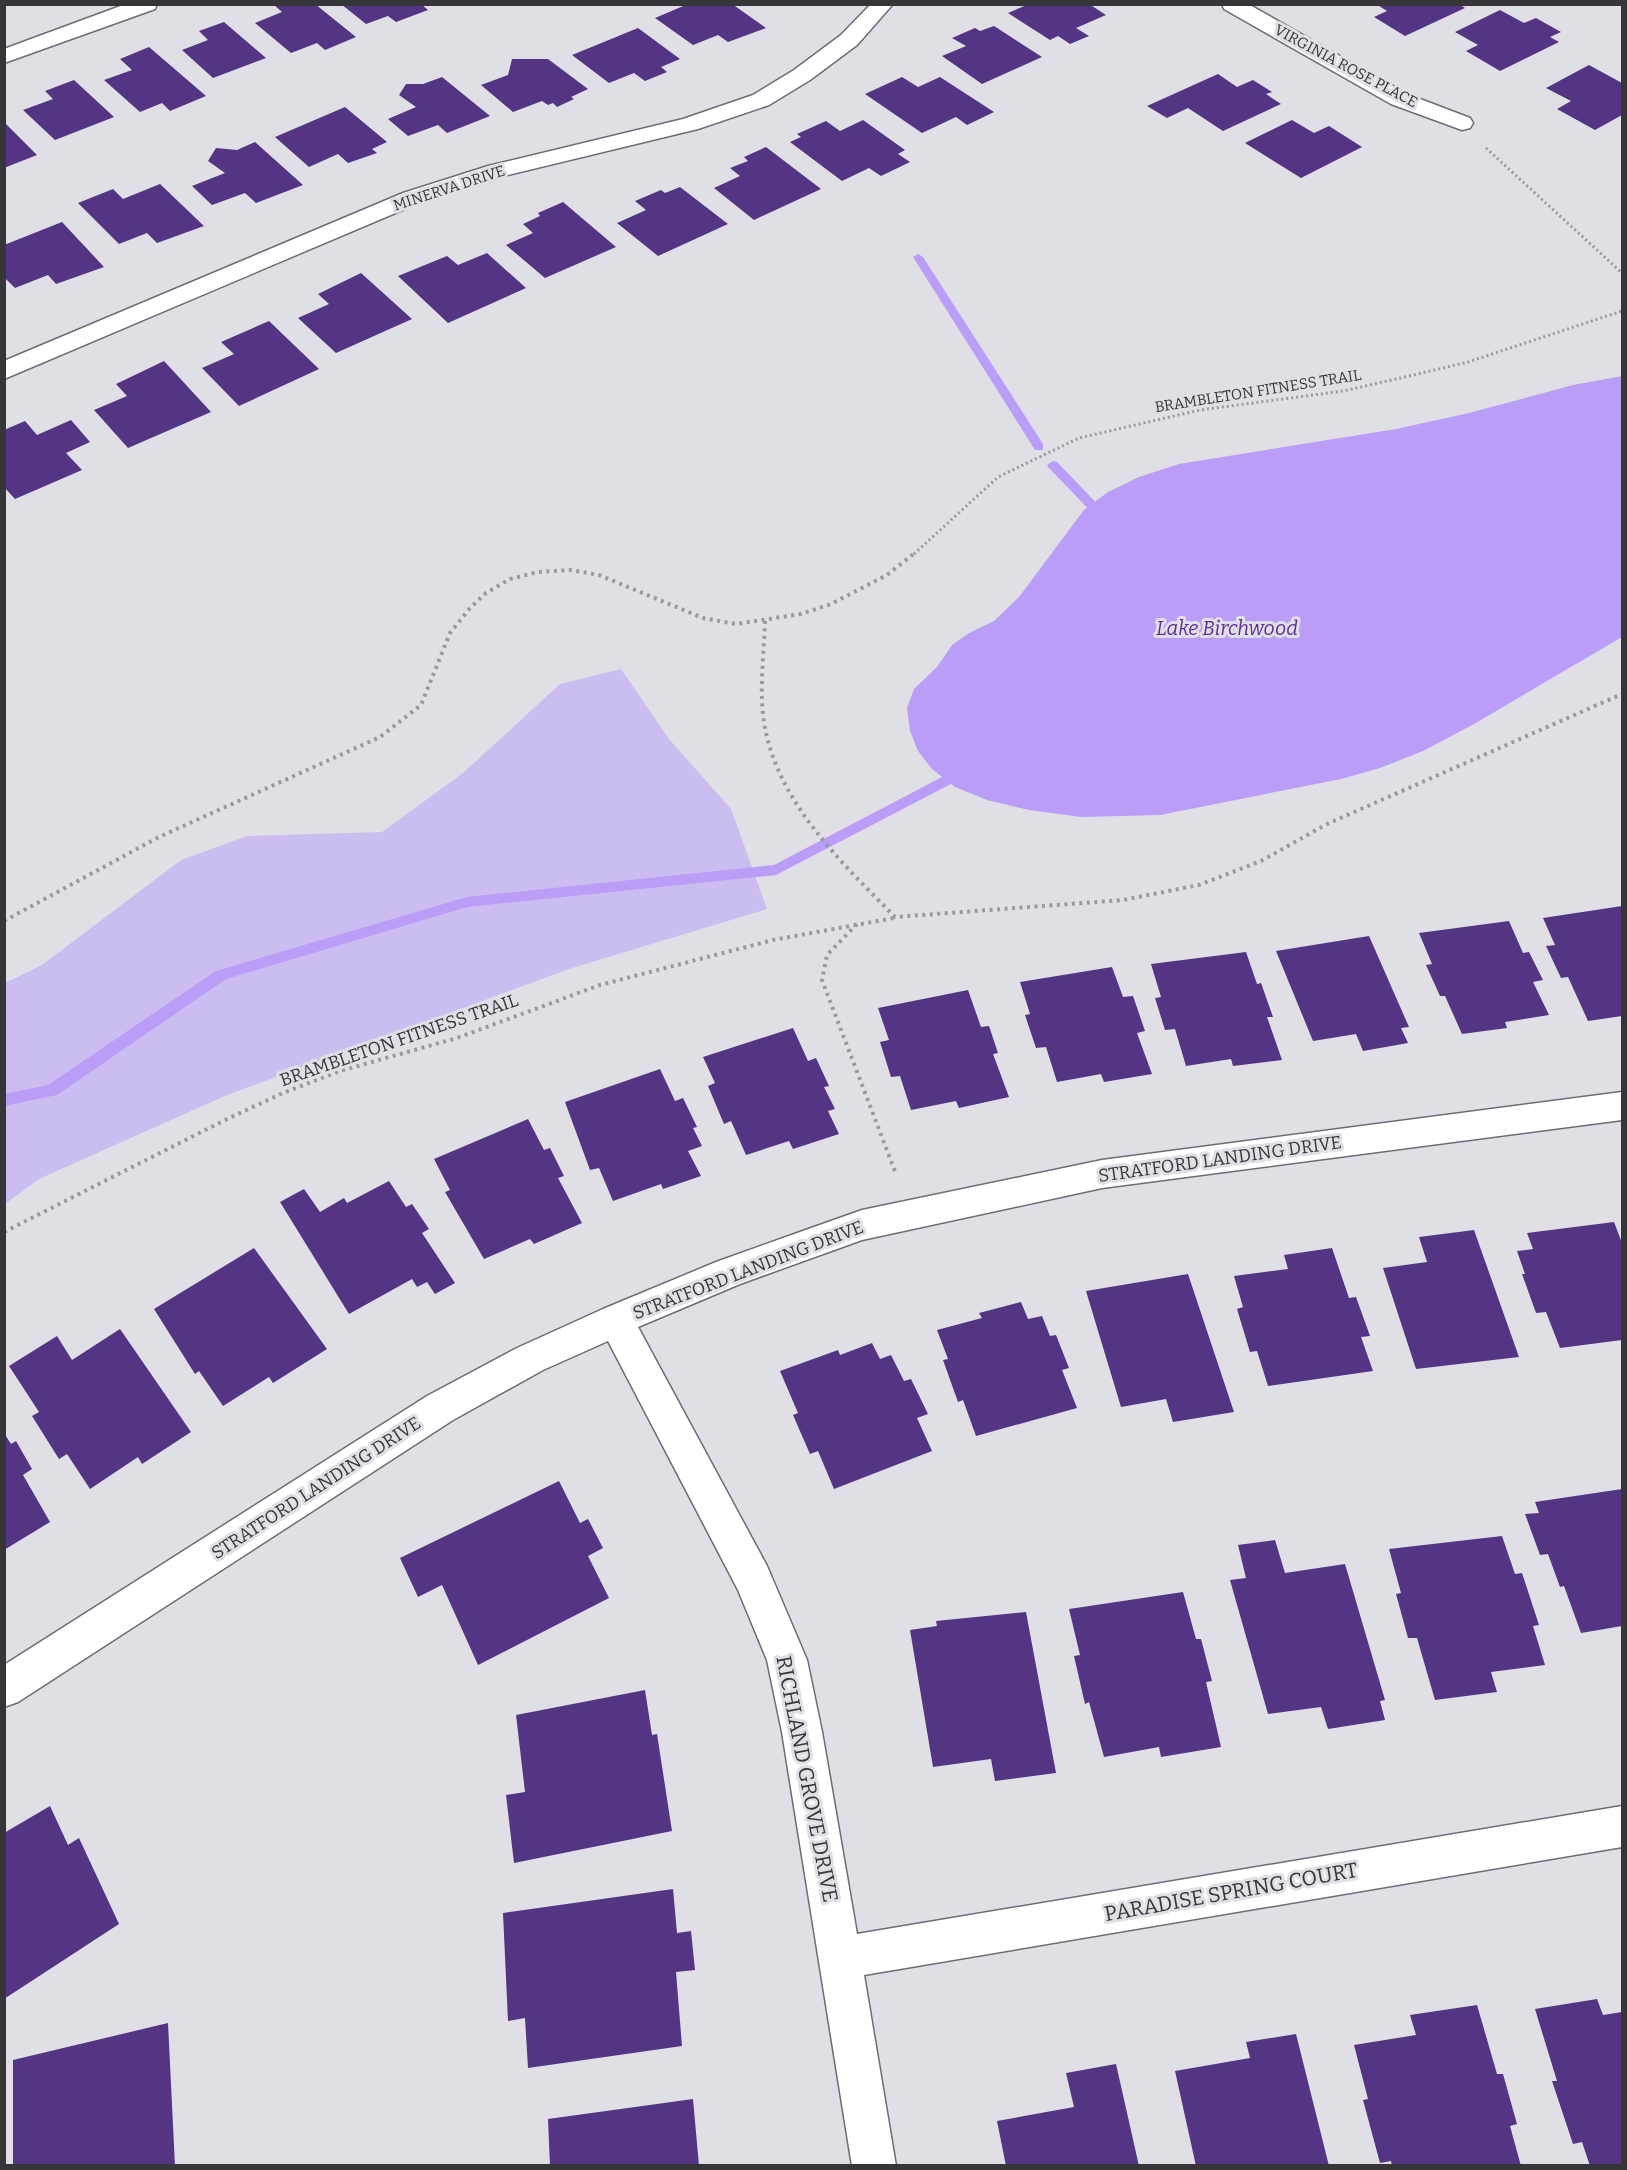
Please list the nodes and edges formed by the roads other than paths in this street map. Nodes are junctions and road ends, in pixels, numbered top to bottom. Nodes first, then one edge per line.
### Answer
1 (147, 4) edge
2 (883, 4) edge
3 (1232, 4) edge
4 (4, 57) edge
5 (1462, 123) road end
6 (4, 371) edge
7 (1623, 1106) edge
8 (616, 1320) junction
9 (4, 1688) edge
10 (1623, 1826) edge
11 (840, 1958) junction
12 (874, 2166) edge

1 - 4 street
2 - 6 street, MINERVA DRIVE
3 - 5 street, VIRGINIA ROSE PLACE
7 - 8 street, STRATFORD LANDING DRIVE
8 - 9 street, STRATFORD LANDING DRIVE
8 - 11 street, RICHLAND GROVE DRIVE
10 - 11 street, PARADISE SPRING COURT
11 - 12 street, RICHLAND GROVE DRIVE

